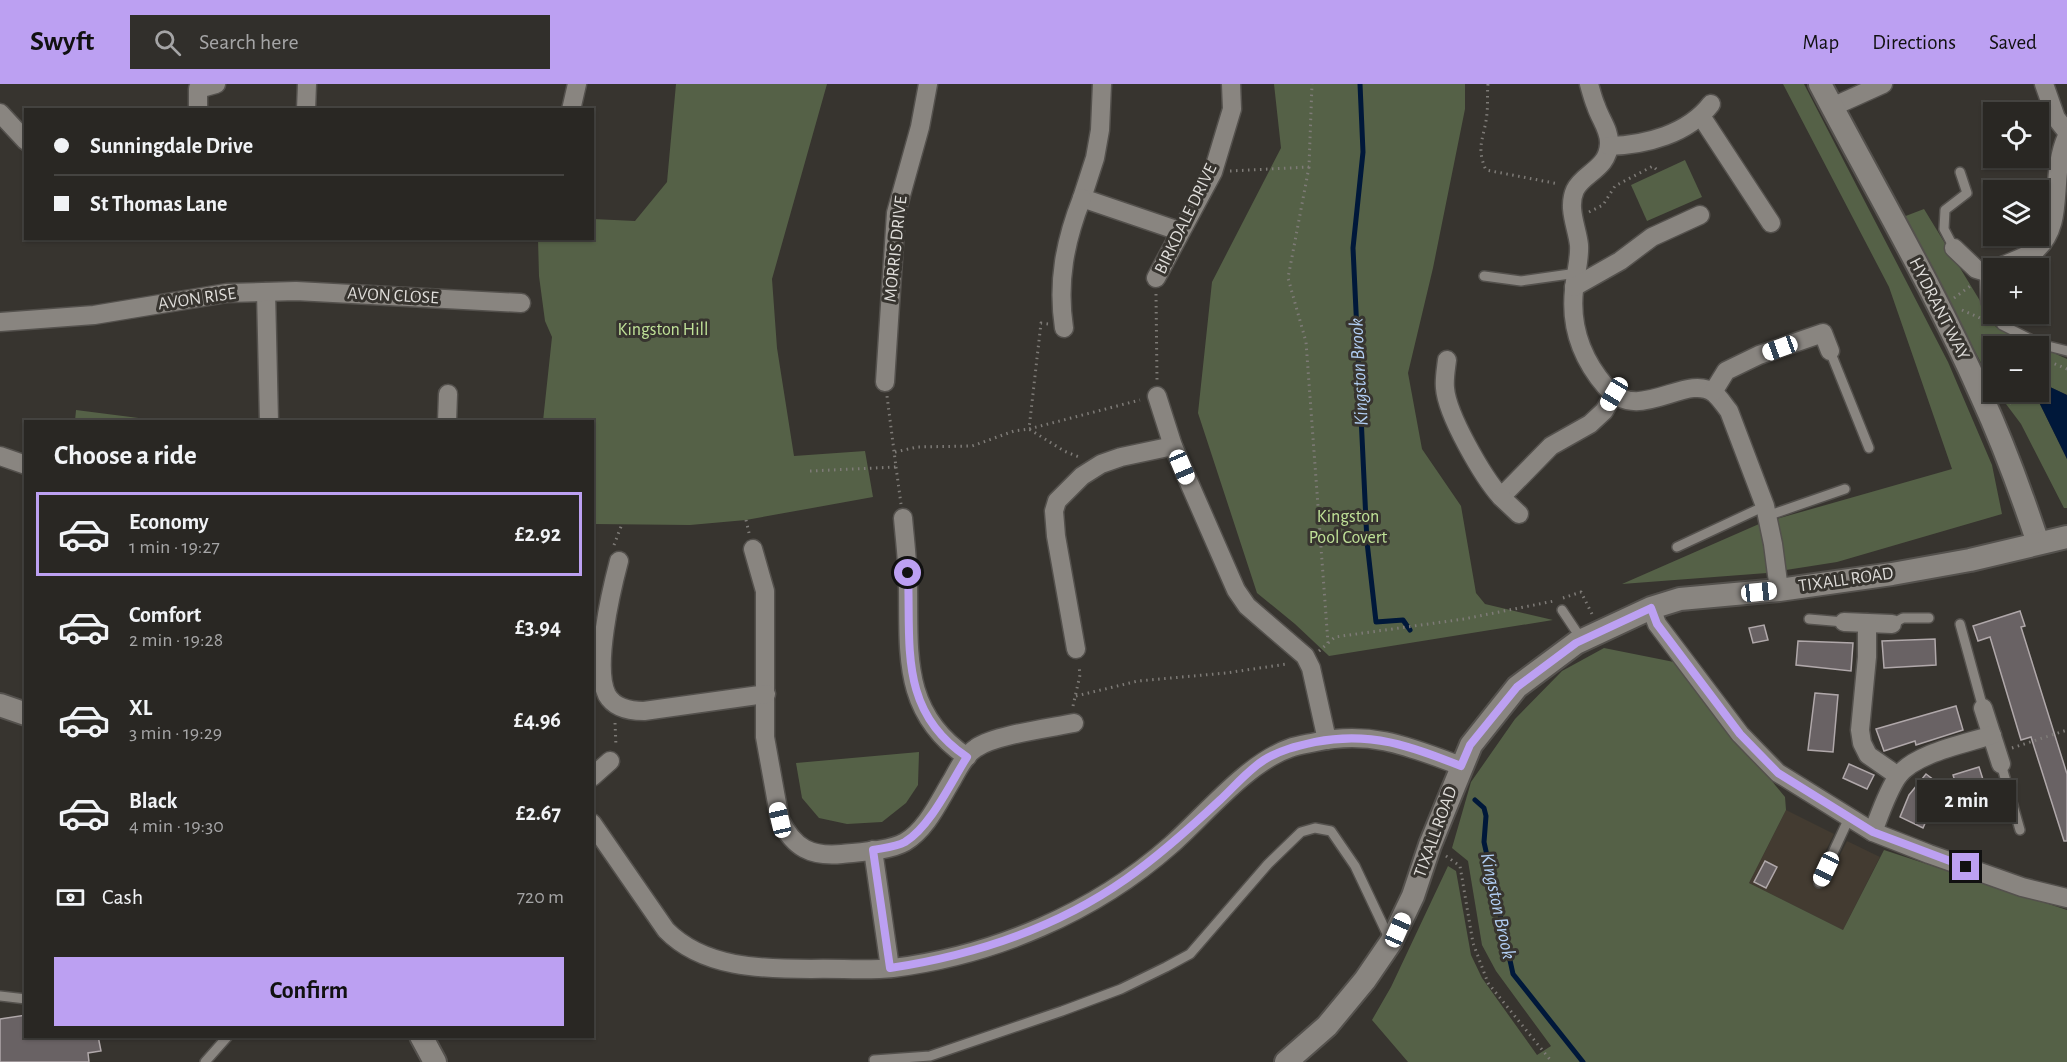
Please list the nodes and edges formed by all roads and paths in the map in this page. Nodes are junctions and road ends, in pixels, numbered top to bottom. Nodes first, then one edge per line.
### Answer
1 (216, 84) edge
2 (307, 84) edge
3 (578, 84) edge
4 (928, 84) edge
5 (1102, 84) edge
6 (1231, 84) edge
7 (1312, 84) edge
8 (1488, 84) edge
9 (1589, 84) edge
10 (1820, 84) edge
11 (1882, 84) edge
12 (2044, 84) edge
13 (1832, 107) junction
14 (198, 108) edge
15 (306, 108) edge
16 (572, 108) edge
17 (0, 113) edge
18 (2067, 134) edge
19 (24, 139) edge
20 (1610, 146) junction
21 (1309, 167) junction
22 (1213, 172) junction
23 (1659, 172) dead end
24 (1960, 172) dead end
25 (1575, 189) junction
26 (1082, 198) junction
27 (1700, 215) dead end
28 (1573, 216) junction
29 (1771, 223) dead end
30 (1179, 231) junction
31 (1954, 248) joint
32 (2020, 258) edge
33 (1983, 270) edge
34 (1484, 276) dead end
35 (1156, 278) joint
36 (1983, 278) edge
37 (1576, 280) junction
38 (266, 292) junction
39 (521, 303) dead end
40 (1939, 308) junction
41 (0, 322) edge
42 (2001, 324) edge
43 (1987, 326) dead end
44 (1058, 327) joint
45 (1830, 351) joint
46 (2067, 351) edge
47 (1448, 360) dead end
48 (2049, 362) edge
49 (2067, 369) edge
50 (885, 382) joint
51 (1713, 392) junction
52 (448, 394) dead end
53 (1614, 394) junction
54 (1157, 396) junction
55 (269, 420) edge
56 (447, 420) edge
57 (1029, 429) junction
58 (1173, 446) junction
59 (1869, 448) dead end
60 (895, 452) junction
61 (0, 456) edge
62 (24, 464) edge
63 (1101, 464) junction
64 (896, 467) junction
65 (810, 471) dead end
66 (1845, 489) dead end
67 (1501, 497) junction
68 (1766, 511) junction
69 (1519, 514) dead end
70 (903, 518) joint
71 (2067, 537) edge
72 (2038, 543) junction
73 (1677, 547) dead end
74 (753, 549) dead end
75 (619, 561) dead end
76 (1779, 590) junction
77 (1651, 608) junction
78 (1562, 610) dead end
79 (1929, 618) dead end
80 (1809, 619) dead end
81 (1844, 622) joint
82 (1867, 623) junction
83 (1892, 624) joint
84 (1960, 624) dead end
85 (1591, 635) junction
86 (1328, 643) junction
87 (1076, 649) joint
88 (1308, 661) junction
89 (766, 694) junction
90 (1076, 696) junction
91 (614, 703) junction
92 (0, 705) edge
93 (1983, 708) joint
94 (24, 713) edge
95 (1074, 723) joint
96 (2067, 730) edge
97 (1327, 740) junction
98 (1997, 751) junction
99 (967, 757) junction
100 (610, 761) joint
101 (1461, 766) junction
102 (594, 775) edge
103 (1898, 776) junction
104 (1849, 818) junction
105 (594, 826) edge
106 (2020, 830) dead end
107 (1873, 832) junction
108 (1430, 845) junction
109 (873, 850) junction
110 (1819, 883) dead end
111 (2067, 898) edge
112 (1391, 942) junction
113 (890, 968) junction
114 (0, 996) edge
115 (24, 999) edge
116 (226, 1038) edge
117 (422, 1038) edge
118 (874, 1060) dead end
119 (205, 1062) edge
120 (435, 1062) edge
121 (1286, 1062) edge
122 (1552, 1062) edge

1 - 14 street
2 - 15 street
3 - 16 street
4 - 50 street, MORRIS DRIVE
5 - 26 street
6 - 22 street, BIRKDALE DRIVE
7 - 21 path
8 - 25 path
9 - 20 street
10 - 13 street, HYDRANT WAY
11 - 13 street
12 - 18 street
13 - 40 street, HYDRANT WAY
17 - 19 street
18 - 32 street
20 - 25 street
20 - 29 street
21 - 22 path
21 - 86 path
22 - 30 street, BIRKDALE DRIVE
23 - 28 path
24 - 31 lane
25 - 28 street
26 - 30 street
26 - 44 street
27 - 37 street
28 - 37 street
30 - 35 street, BIRKDALE DRIVE
31 - 33 street
34 - 37 lane
35 - 54 path, BIRKDALE DRIVE
36 - 40 path
37 - 53 street
38 - 39 street, AVON CLOSE
38 - 41 street, AVON RISE
38 - 55 street
40 - 43 path
40 - 72 street, HYDRANT WAY
42 - 46 lane
44 - 57 path
45 - 51 street
45 - 59 lane
47 - 67 street
48 - 49 path
50 - 60 path
51 - 53 street
51 - 68 street
52 - 56 street
53 - 67 street
54 - 57 path
54 - 58 street
57 - 60 path
57 - 63 path
58 - 63 street
58 - 88 street
60 - 64 path
61 - 62 street
63 - 87 street
64 - 65 path
64 - 70 path
66 - 68 lane
67 - 69 street
68 - 73 lane
68 - 76 street
70 - 99 street
71 - 72 street, TIXALL ROAD
72 - 76 street, TIXALL ROAD
74 - 89 street
75 - 91 street
76 - 77 street, TIXALL ROAD
77 - 85 street, TIXALL ROAD
77 - 104 street
78 - 85 lane
79 - 83 lane
80 - 81 lane
81 - 82 street
82 - 83 street
82 - 103 street
84 - 93 lane
85 - 86 path
85 - 101 street, TIXALL ROAD
86 - 88 path
87 - 90 path
88 - 90 path
88 - 97 street
89 - 91 street
89 - 109 street
90 - 95 path
91 - 100 path
92 - 94 street
93 - 98 street
95 - 99 street
96 - 98 path
97 - 101 street
97 - 113 street
98 - 103 street
98 - 106 lane
99 - 109 street
100 - 102 street
101 - 108 street, TIXALL ROAD
103 - 107 street
104 - 107 street
104 - 110 lane
105 - 113 street
107 - 111 street
108 - 112 street, TIXALL ROAD
108 - 122 path
109 - 113 street
112 - 118 lane
112 - 121 street, TIXALL ROAD
114 - 115 lane
116 - 119 lane
117 - 120 street

